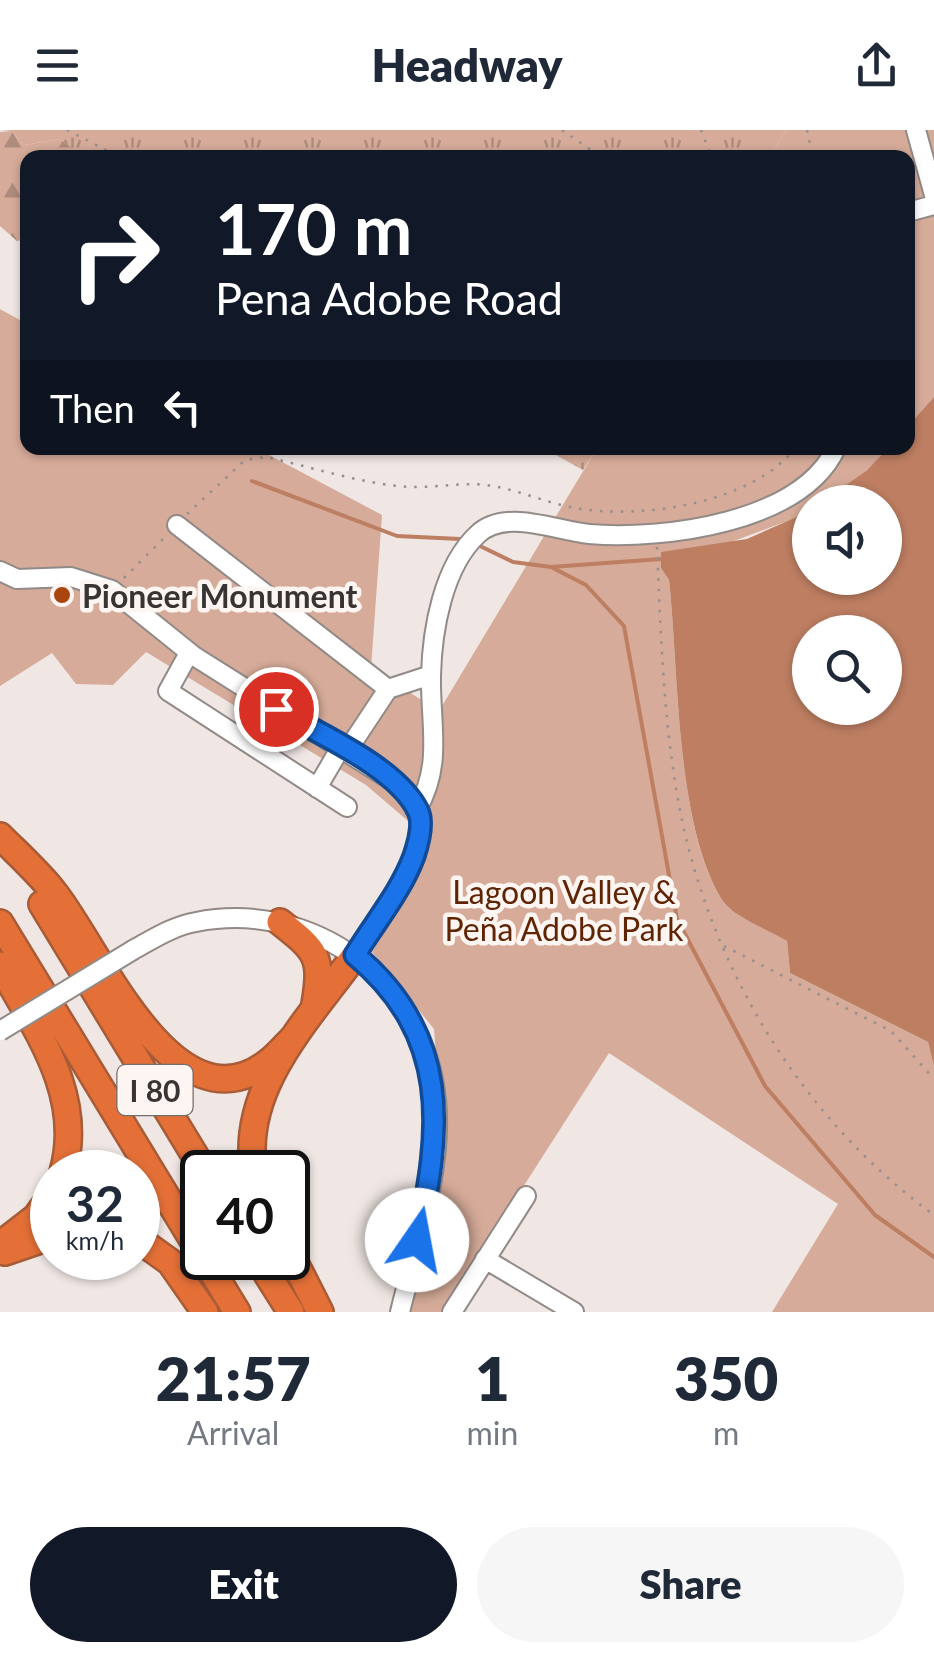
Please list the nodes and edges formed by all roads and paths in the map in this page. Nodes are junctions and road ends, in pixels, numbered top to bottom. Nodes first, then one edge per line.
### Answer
1 (67, 130) edge
2 (562, 130) edge
3 (916, 130) edge
4 (106, 150) edge
5 (591, 150) edge
6 (934, 196) edge
7 (790, 455) edge
8 (831, 455) edge
9 (177, 524) junction
10 (658, 552) dead end
11 (0, 571) edge
12 (112, 590) junction
13 (189, 653) junction
14 (431, 674) junction
15 (388, 689) junction
16 (344, 749) junction
17 (318, 788) junction
18 (347, 807) dead end
19 (418, 809) junction
20 (0, 836) edge
21 (0, 922) edge
22 (280, 922) junction
23 (723, 946) junction
24 (355, 955) junction
25 (0, 965) edge
26 (314, 1010) junction
27 (0, 1031) edge
28 (294, 1037) junction
29 (934, 1079) edge
30 (67, 1150) edge
31 (193, 1150) edge
32 (255, 1150) edge
33 (526, 1196) dead end
34 (934, 1215) edge
35 (180, 1218) edge
36 (30, 1222) edge
37 (30, 1244) edge
38 (0, 1245) edge
39 (0, 1254) edge
40 (160, 1255) edge
41 (486, 1259) junction
42 (218, 1280) edge
43 (270, 1280) edge
44 (304, 1280) edge
45 (205, 1312) edge
46 (237, 1312) edge
47 (290, 1312) edge
48 (320, 1312) edge
49 (400, 1312) edge
50 (452, 1312) edge
51 (574, 1312) edge

1 - 4 path
2 - 5 path
3 - 6 street
7 - 9 path
8 - 14 street
9 - 12 path
9 - 15 street
10 - 23 path
11 - 12 street
12 - 13 street
13 - 16 street
13 - 17 street
14 - 15 street
14 - 19 street
15 - 16 street
16 - 17 street
16 - 19 street
17 - 18 street
19 - 24 street
20 - 28 highway
20 - 31 highway, I 80
21 - 35 highway, I 80
22 - 24 street
22 - 26 highway
22 - 27 street, bridge
23 - 29 path
23 - 34 path
24 - 26 highway
24 - 49 street
25 - 30 highway
26 - 28 highway
28 - 32 highway
33 - 41 street
36 - 38 highway
37 - 39 highway
40 - 45 highway
41 - 50 street
41 - 51 street
42 - 46 highway, I 80
43 - 47 highway
44 - 48 highway

